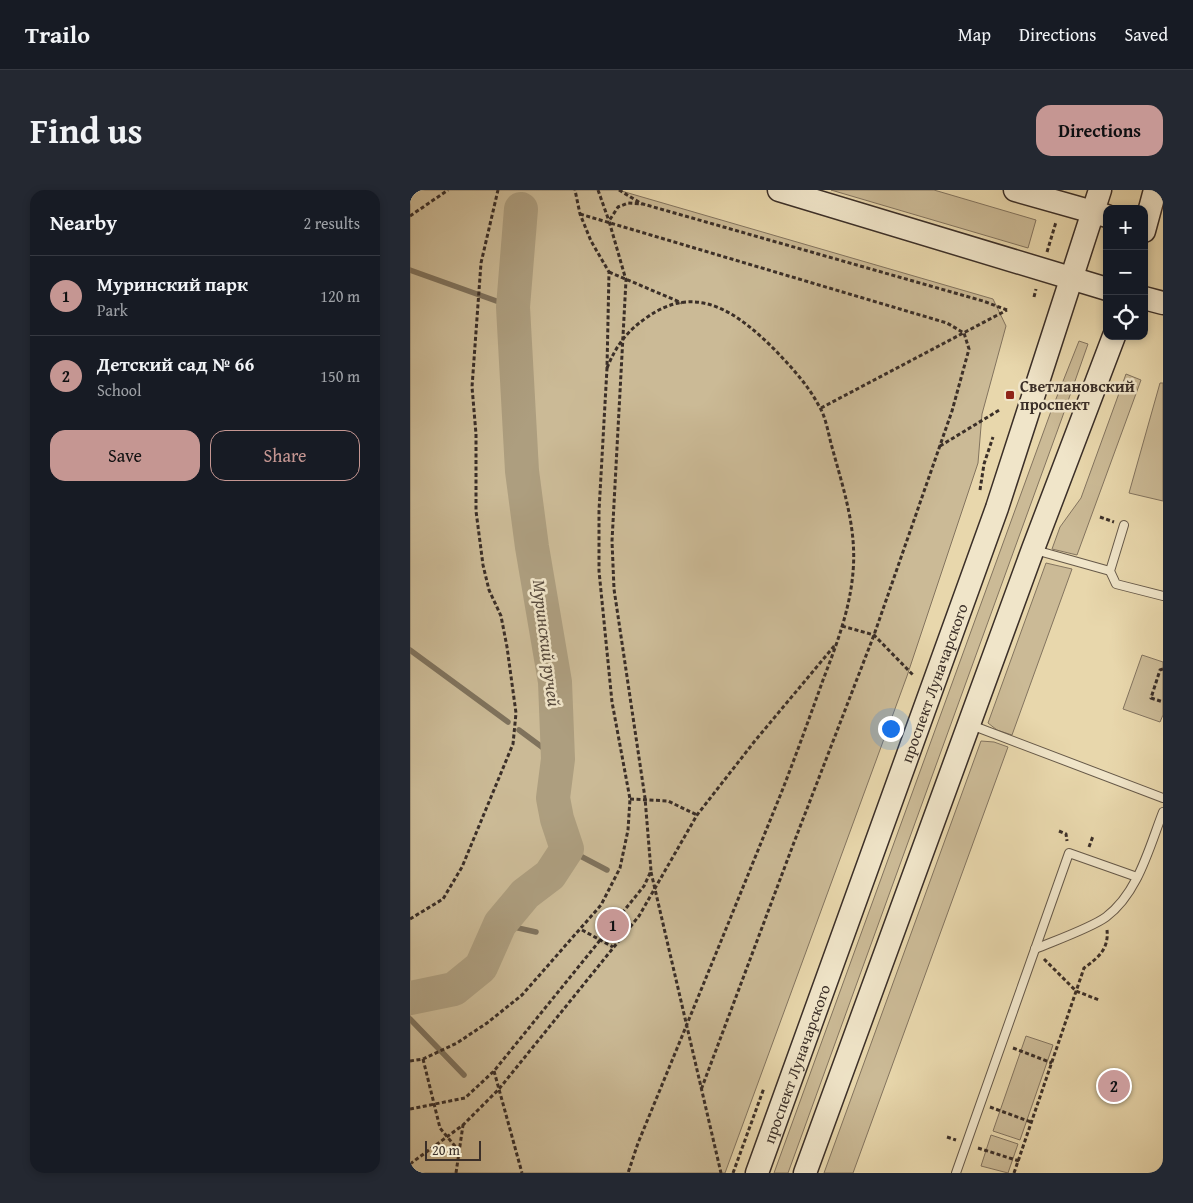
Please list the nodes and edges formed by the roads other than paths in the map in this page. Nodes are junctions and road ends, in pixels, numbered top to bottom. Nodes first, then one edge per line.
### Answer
1 (779, 190) edge
2 (1015, 190) edge
3 (1100, 190) edge
4 (1154, 190) edge
5 (1100, 214) edge
6 (1149, 229) edge
7 (1073, 279) junction
8 (1103, 288) edge
9 (1148, 299) edge
10 (1163, 302) edge
11 (1112, 340) edge
12 (1124, 525) dead end
13 (1033, 549) junction
14 (1110, 571) junction
15 (1163, 596) edge
16 (969, 724) junction
17 (1163, 798) edge
18 (1163, 812) edge
19 (1137, 877) junction
20 (1035, 949) junction
21 (757, 1173) edge
22 (805, 1173) edge
23 (956, 1173) edge

1 - 7 main road
2 - 5 main road
3 - 5 main road, проспект Луначарского
4 - 6 main road
5 - 7 main road, проспект Луначарского
7 - 8 main road
7 - 21 main road, проспект Луначарского
9 - 10 main road
11 - 13 main road
12 - 14 lane
13 - 14 lane
13 - 16 main road
14 - 15 lane
16 - 17 lane
16 - 22 main road
18 - 19 lane
19 - 20 lane
19 - 20 lane
20 - 23 lane

